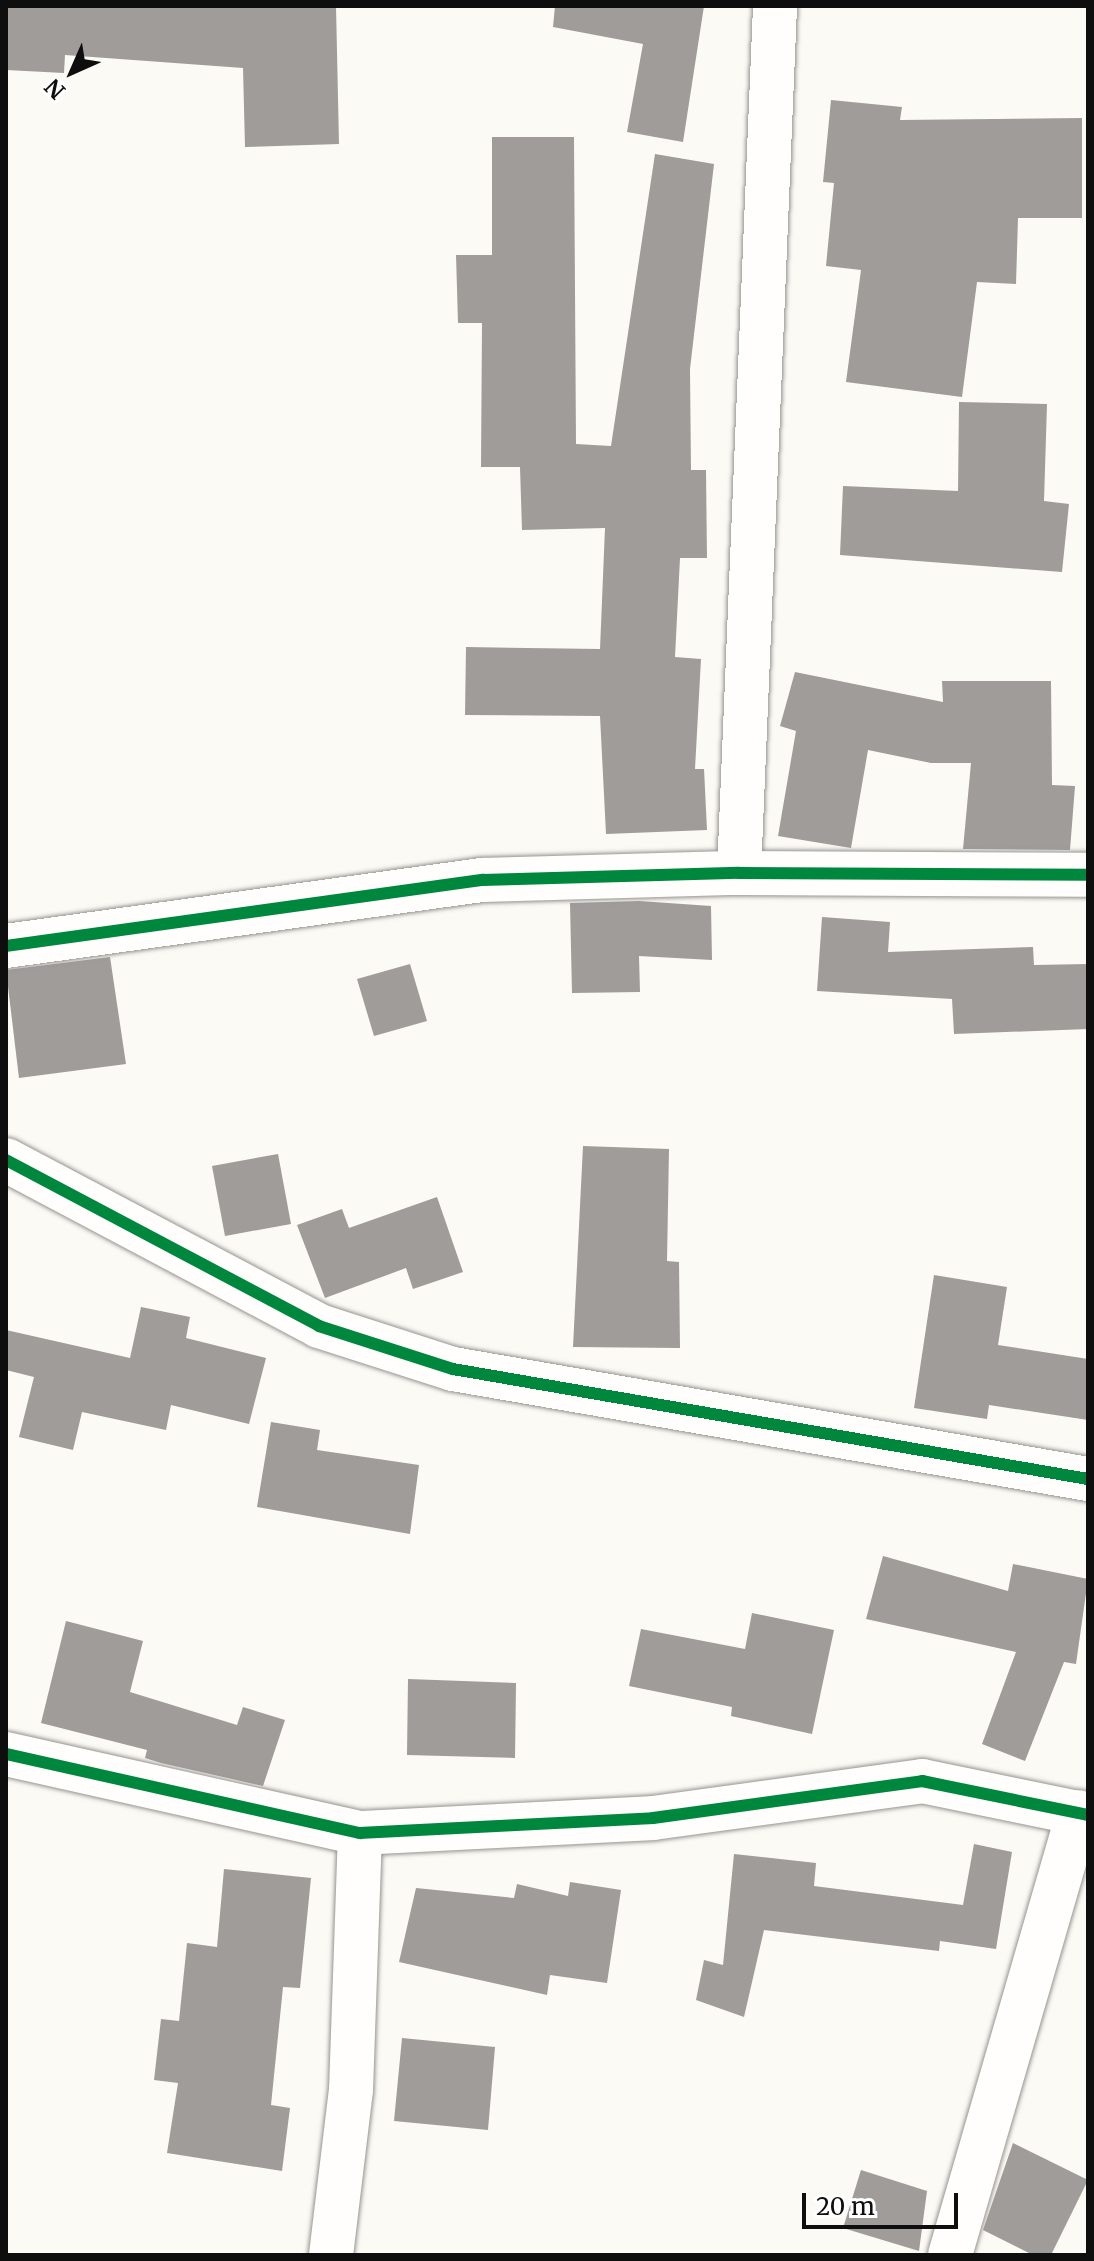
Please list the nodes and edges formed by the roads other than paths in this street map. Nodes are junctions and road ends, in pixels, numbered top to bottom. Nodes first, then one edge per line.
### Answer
1 (775, 6) edge
2 (739, 873) junction
3 (1088, 875) edge
4 (6, 946) edge
5 (6, 1160) edge
6 (1088, 1479) edge
7 (6, 1754) edge
8 (1083, 1813) edge
9 (360, 1833) junction
10 (331, 2255) edge
11 (950, 2255) edge

1 - 2 street
2 - 3 street
2 - 4 street
5 - 6 street
7 - 9 street
8 - 9 street
8 - 11 street
9 - 10 street

